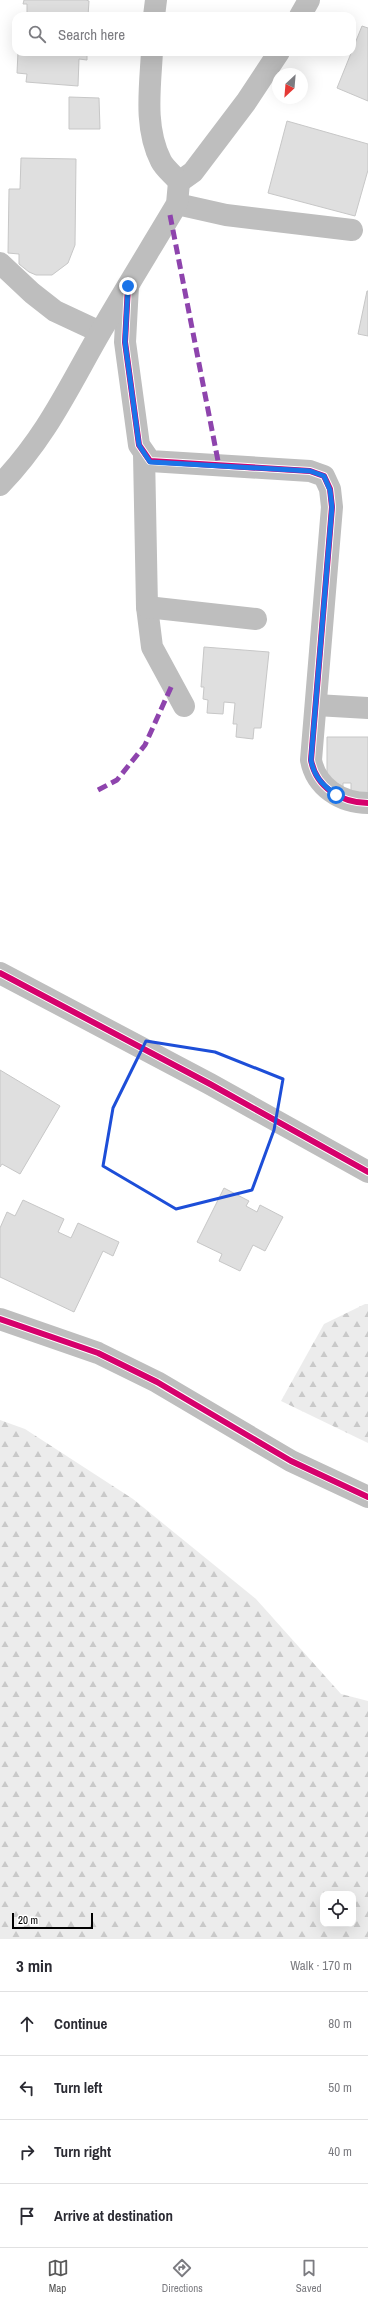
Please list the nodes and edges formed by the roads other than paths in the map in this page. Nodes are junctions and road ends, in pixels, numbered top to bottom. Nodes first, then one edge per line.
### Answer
1 (156, 0) edge
2 (309, 0) edge
3 (154, 12) edge
4 (302, 12) edge
5 (152, 56) edge
6 (277, 56) edge
7 (179, 182) junction
8 (177, 204) junction
9 (352, 230) dead end
10 (0, 263) edge
11 (128, 286) junction
12 (100, 332) junction
13 (144, 454) junction
14 (0, 485) edge
15 (147, 607) junction
16 (256, 619) dead end
17 (316, 705) junction
18 (184, 706) dead end
19 (368, 708) edge
20 (368, 803) edge
21 (0, 972) edge
22 (368, 1172) edge
23 (0, 1319) edge
24 (368, 1497) edge

1 - 3 street
2 - 4 street
5 - 7 street
6 - 7 street
7 - 8 street
8 - 9 street
8 - 11 street
10 - 12 street
11 - 12 street
11 - 13 street
12 - 14 street
13 - 15 street
13 - 17 street
15 - 16 street
15 - 18 street
17 - 19 street
17 - 20 street
21 - 22 street
23 - 24 street

